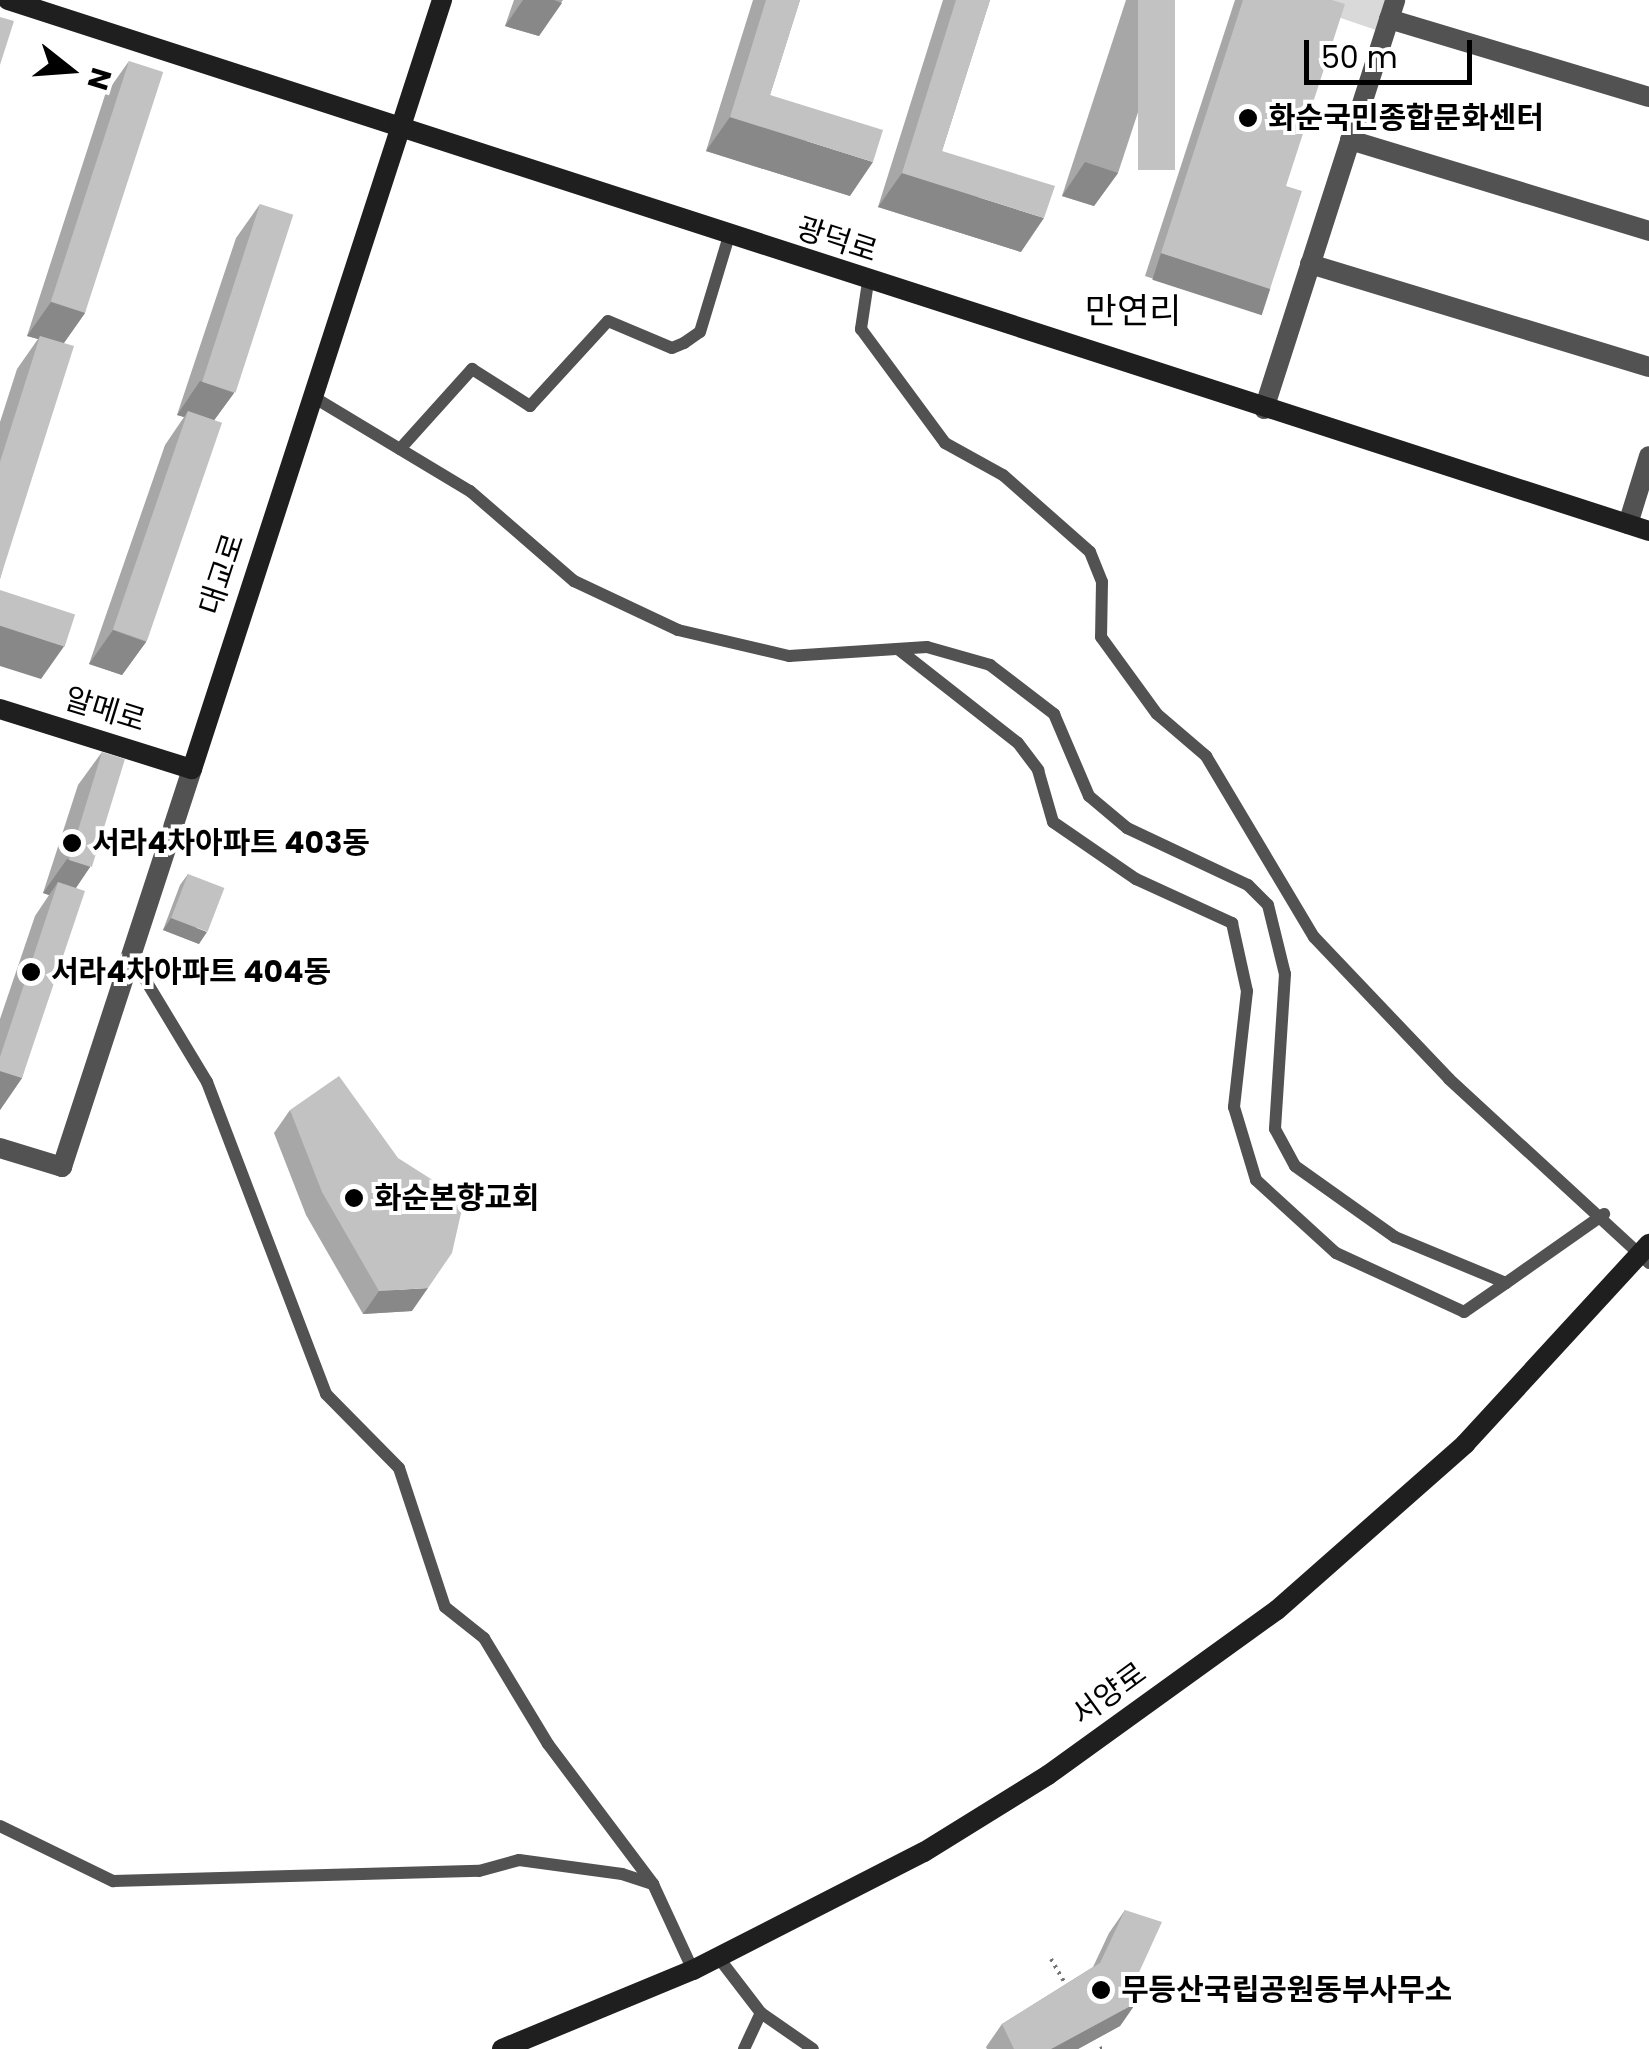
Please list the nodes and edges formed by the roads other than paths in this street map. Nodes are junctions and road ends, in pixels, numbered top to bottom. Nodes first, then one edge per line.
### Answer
1 (8, 0) edge
2 (442, 0) edge
3 (1392, 9) edge
4 (1649, 97) edge
5 (401, 129) junction
6 (1350, 140) junction
7 (1649, 231) edge
8 (729, 236) junction
9 (1310, 264) junction
10 (868, 282) junction
11 (1649, 367) edge
12 (310, 395) junction
13 (1264, 408) junction
14 (400, 449) junction
15 (1649, 456) edge
16 (1628, 524) junction
17 (1649, 531) edge
18 (898, 648) junction
19 (0, 709) edge
20 (192, 769) junction
21 (131, 956) junction
22 (0, 1148) edge
23 (1604, 1214) junction
24 (1646, 1254) edge
25 (1506, 1283) junction
26 (0, 1826) edge
27 (653, 1884) junction
28 (718, 1956) junction
29 (693, 1970) junction
30 (760, 2013) junction
31 (502, 2049) edge
32 (744, 2049) edge
33 (813, 2049) edge

1 - 5 street, 광덕로
2 - 5 street, 대교로
3 - 4 street
3 - 6 street
5 - 8 street, 광덕로
5 - 12 street, 대교로
6 - 7 street
6 - 9 street
8 - 10 street, 광덕로
8 - 14 lane
9 - 11 street
9 - 13 street
10 - 13 street, 광덕로
10 - 23 lane
12 - 14 lane
12 - 20 street, 대교로
13 - 16 street, 광덕로
14 - 18 lane
15 - 16 street
16 - 17 street, 광덕로
18 - 25 lane
18 - 25 lane
19 - 20 street, 알메로
20 - 21 street, 대교로
21 - 22 street, 대교로
21 - 27 lane
23 - 24 lane
23 - 25 lane
24 - 28 street, 서양로
26 - 27 lane
27 - 29 lane
28 - 29 street, 서양로
28 - 30 lane
29 - 31 street, 서양로
30 - 32 lane
30 - 33 lane

